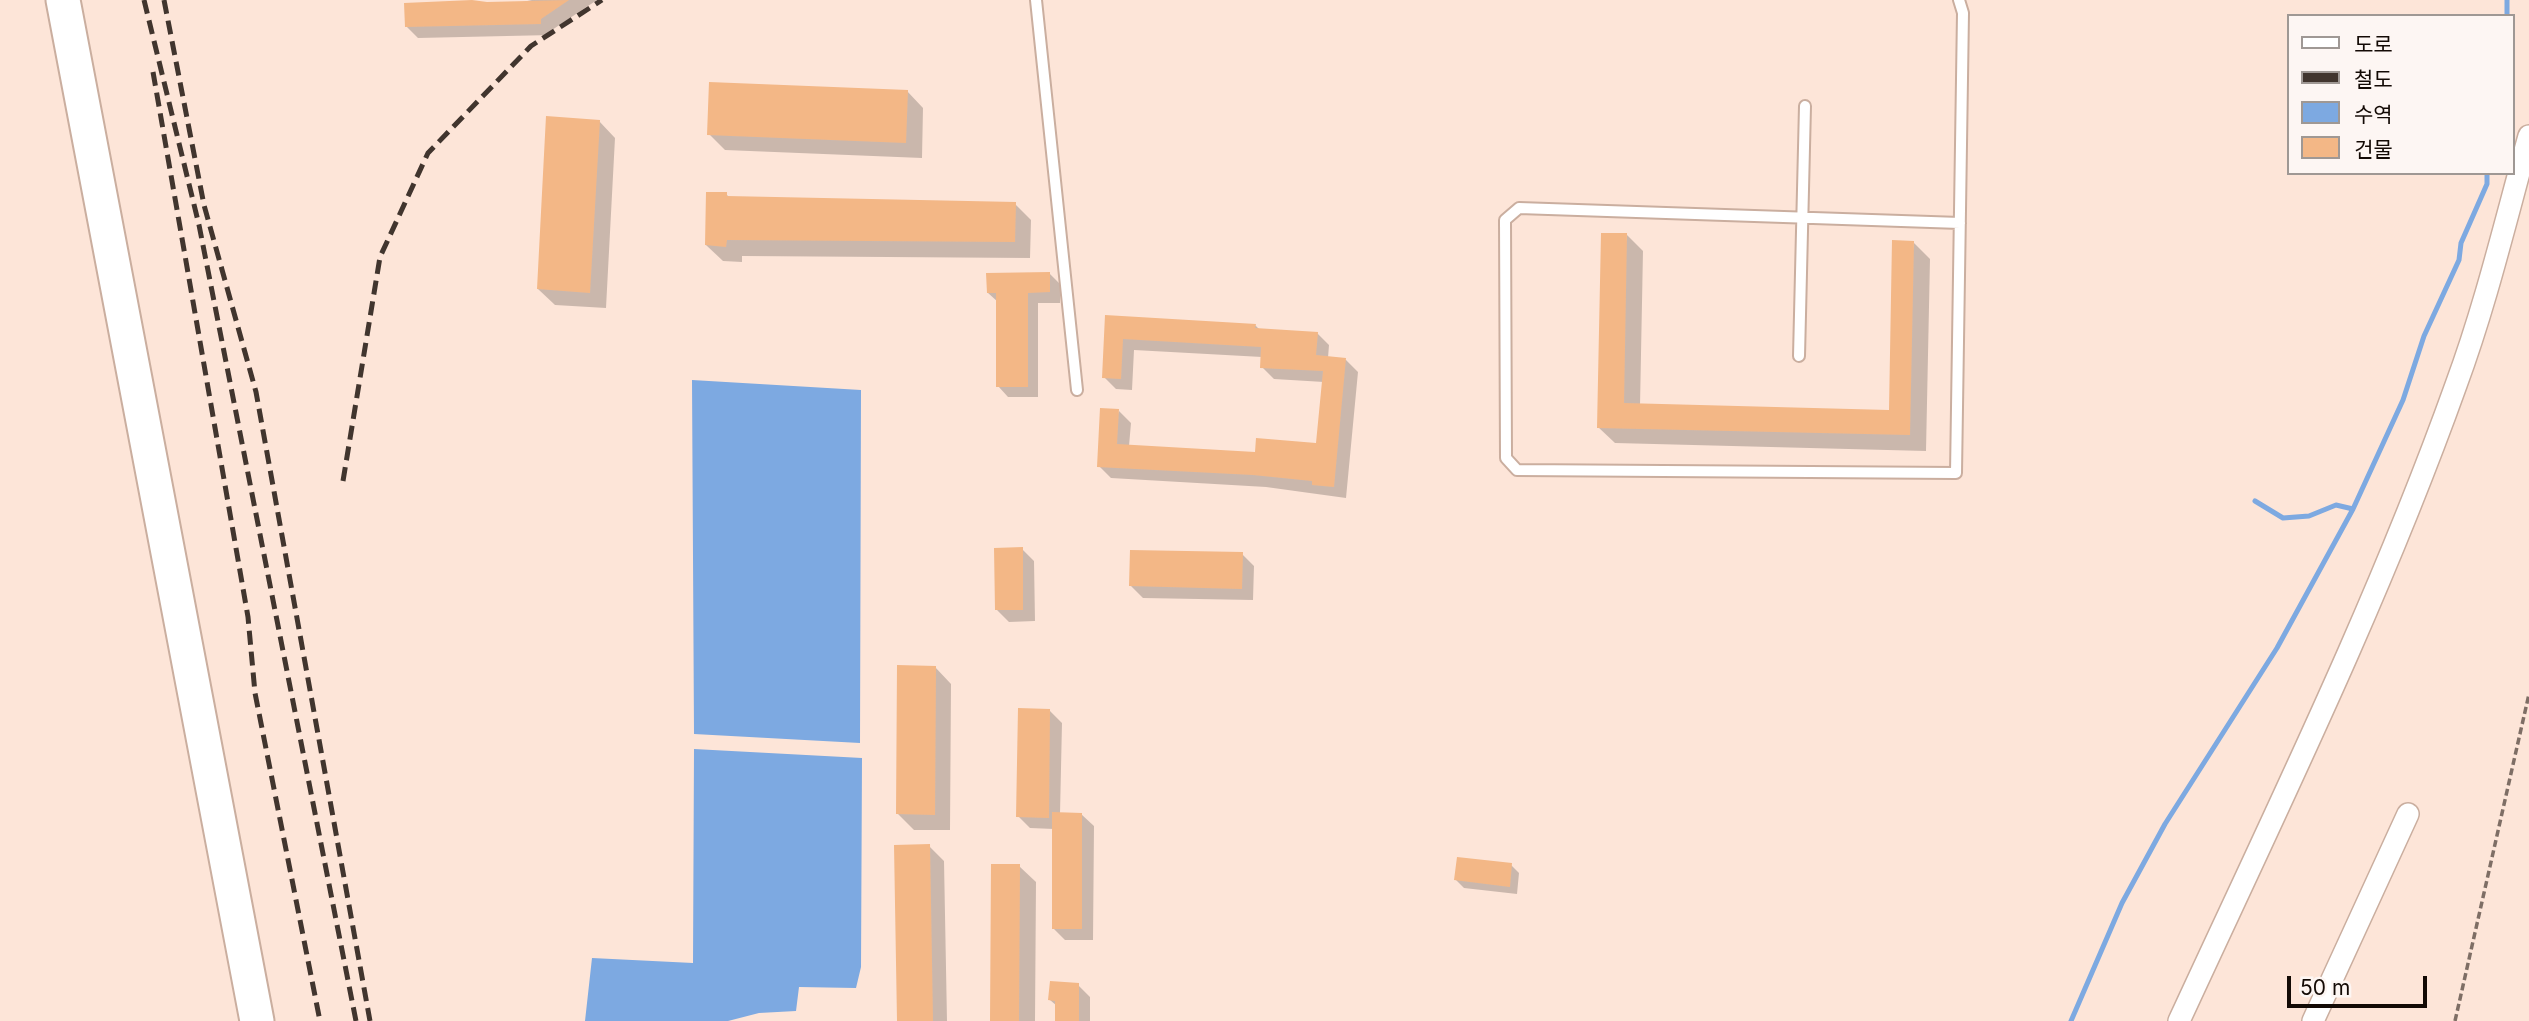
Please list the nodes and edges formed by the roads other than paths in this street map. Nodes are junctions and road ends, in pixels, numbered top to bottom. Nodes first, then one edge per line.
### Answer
1 (63, 0) edge
2 (1036, 0) edge
3 (1959, 0) edge
4 (1804, 106) dead end
5 (2529, 136) edge
6 (1802, 218) junction
7 (1960, 223) junction
8 (1799, 356) dead end
9 (1077, 390) dead end
10 (2408, 814) dead end
11 (257, 1021) edge
12 (2179, 1021) edge
13 (2313, 1021) edge

1 - 11 main road
2 - 9 lane
3 - 7 lane
4 - 6 lane
5 - 12 street
6 - 7 lane
6 - 7 lane
6 - 8 lane
10 - 13 street

